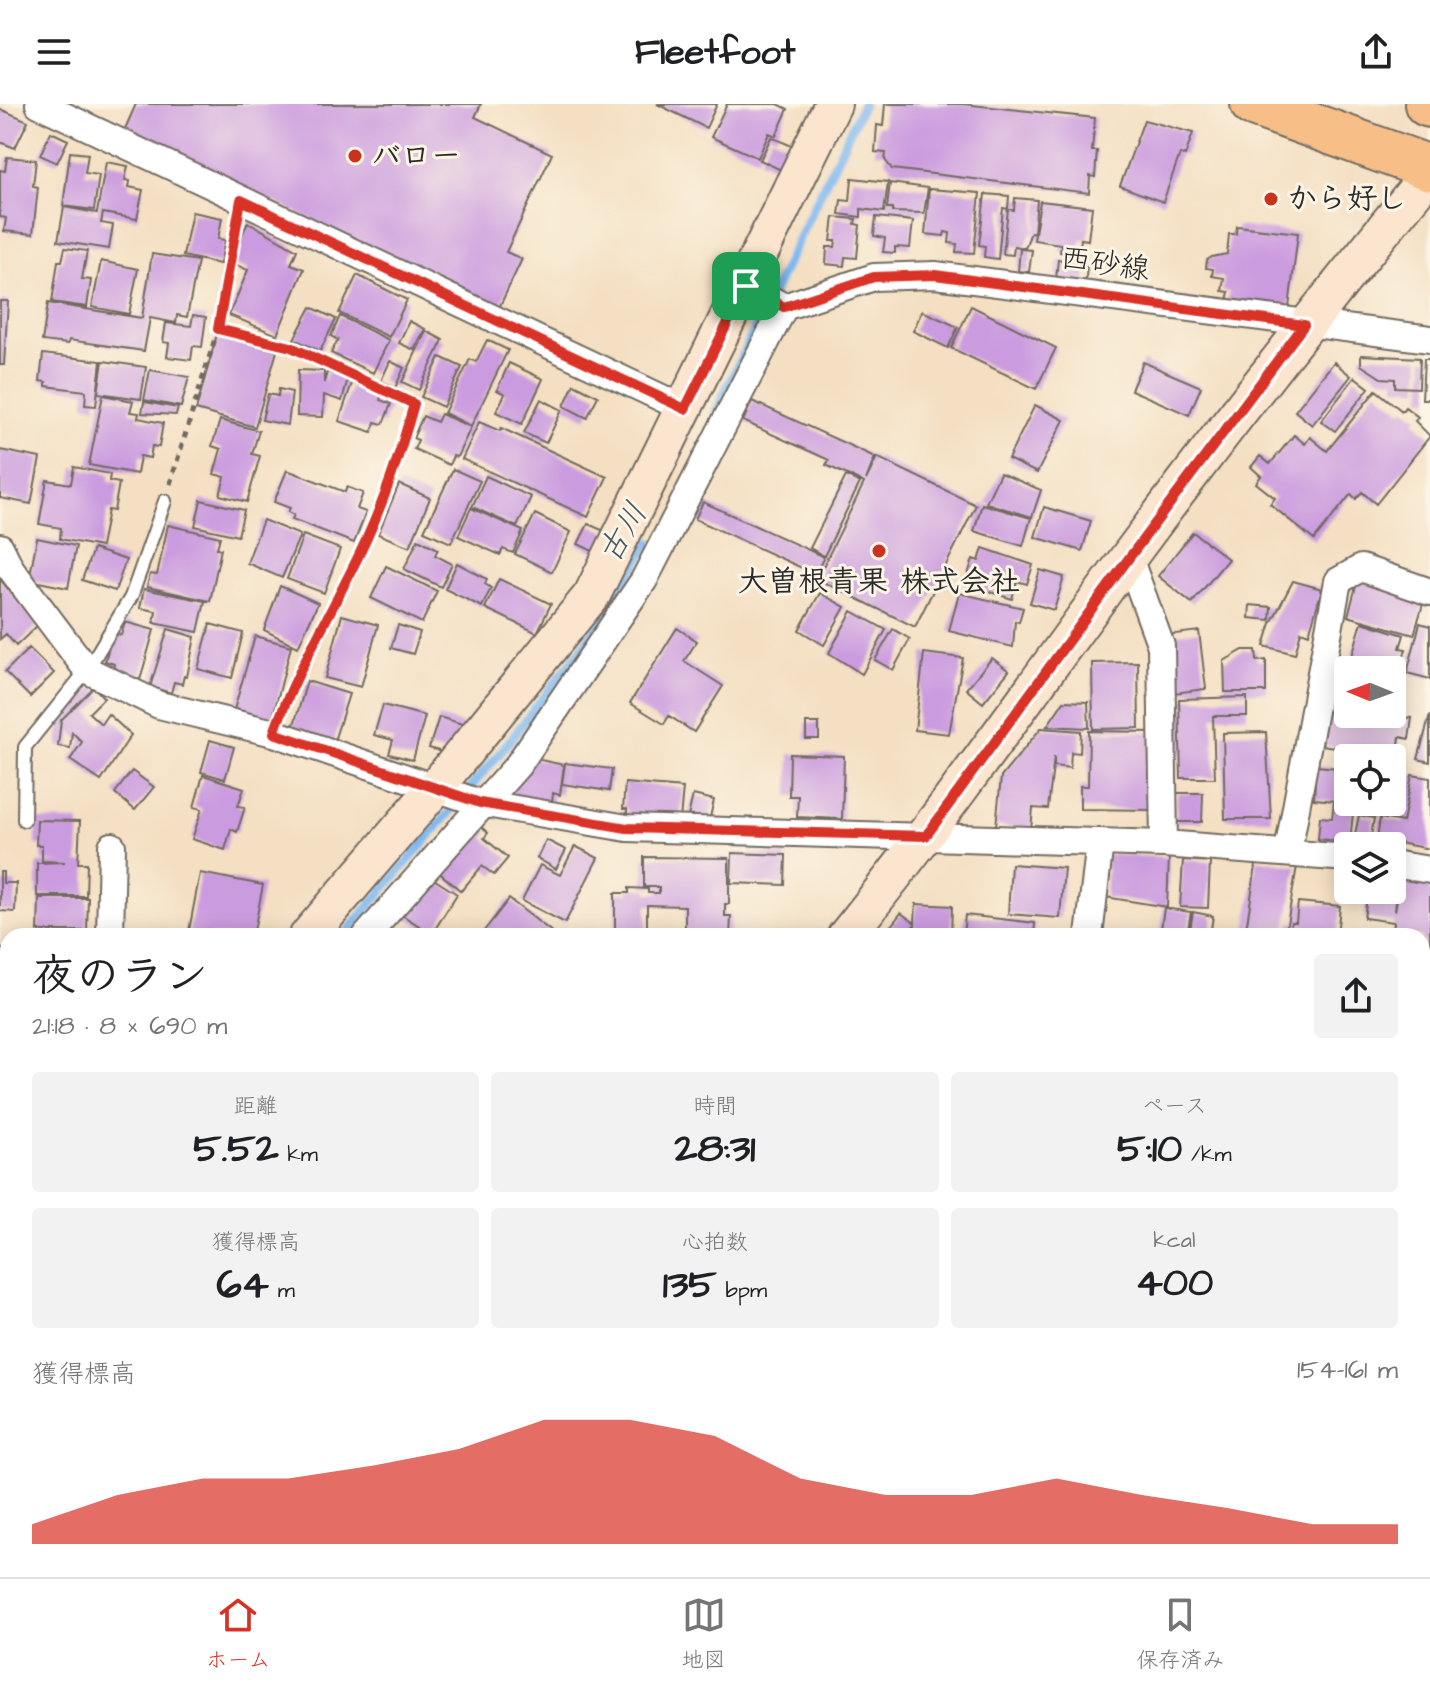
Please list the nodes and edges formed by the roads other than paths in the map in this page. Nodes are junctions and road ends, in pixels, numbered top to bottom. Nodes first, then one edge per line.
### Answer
1 (39, 104) edge
2 (833, 104) edge
3 (1253, 104) edge
4 (1430, 170) edge
5 (766, 298) junction
6 (1304, 325) junction
7 (1430, 339) edge
8 (685, 409) junction
9 (165, 501) road end
10 (0, 547) edge
11 (1129, 558) junction
12 (1430, 592) edge
13 (87, 670) junction
14 (459, 796) junction
15 (24, 820) dead end
16 (926, 836) junction
17 (1100, 842) junction
18 (1164, 844) junction
19 (112, 846) dead end
20 (1288, 851) junction
21 (1334, 856) edge
22 (1406, 866) edge
23 (1430, 870) edge
24 (110, 928) edge
25 (317, 928) edge
26 (371, 928) edge
27 (852, 928) edge
28 (1090, 928) edge

1 - 8 street
2 - 5 street
3 - 4 highway
4 - 6 street
5 - 6 street, 西砂線
5 - 8 street
5 - 14 street
6 - 7 street, 西砂線
6 - 11 street
8 - 14 street
9 - 13 lane
10 - 13 street
11 - 16 street
11 - 18 street
12 - 20 street
13 - 14 street
13 - 15 lane
14 - 16 street
14 - 25 street
14 - 26 street
16 - 17 street
16 - 27 street
17 - 18 street
17 - 28 street
18 - 20 street
19 - 24 street
20 - 21 street
22 - 23 street

